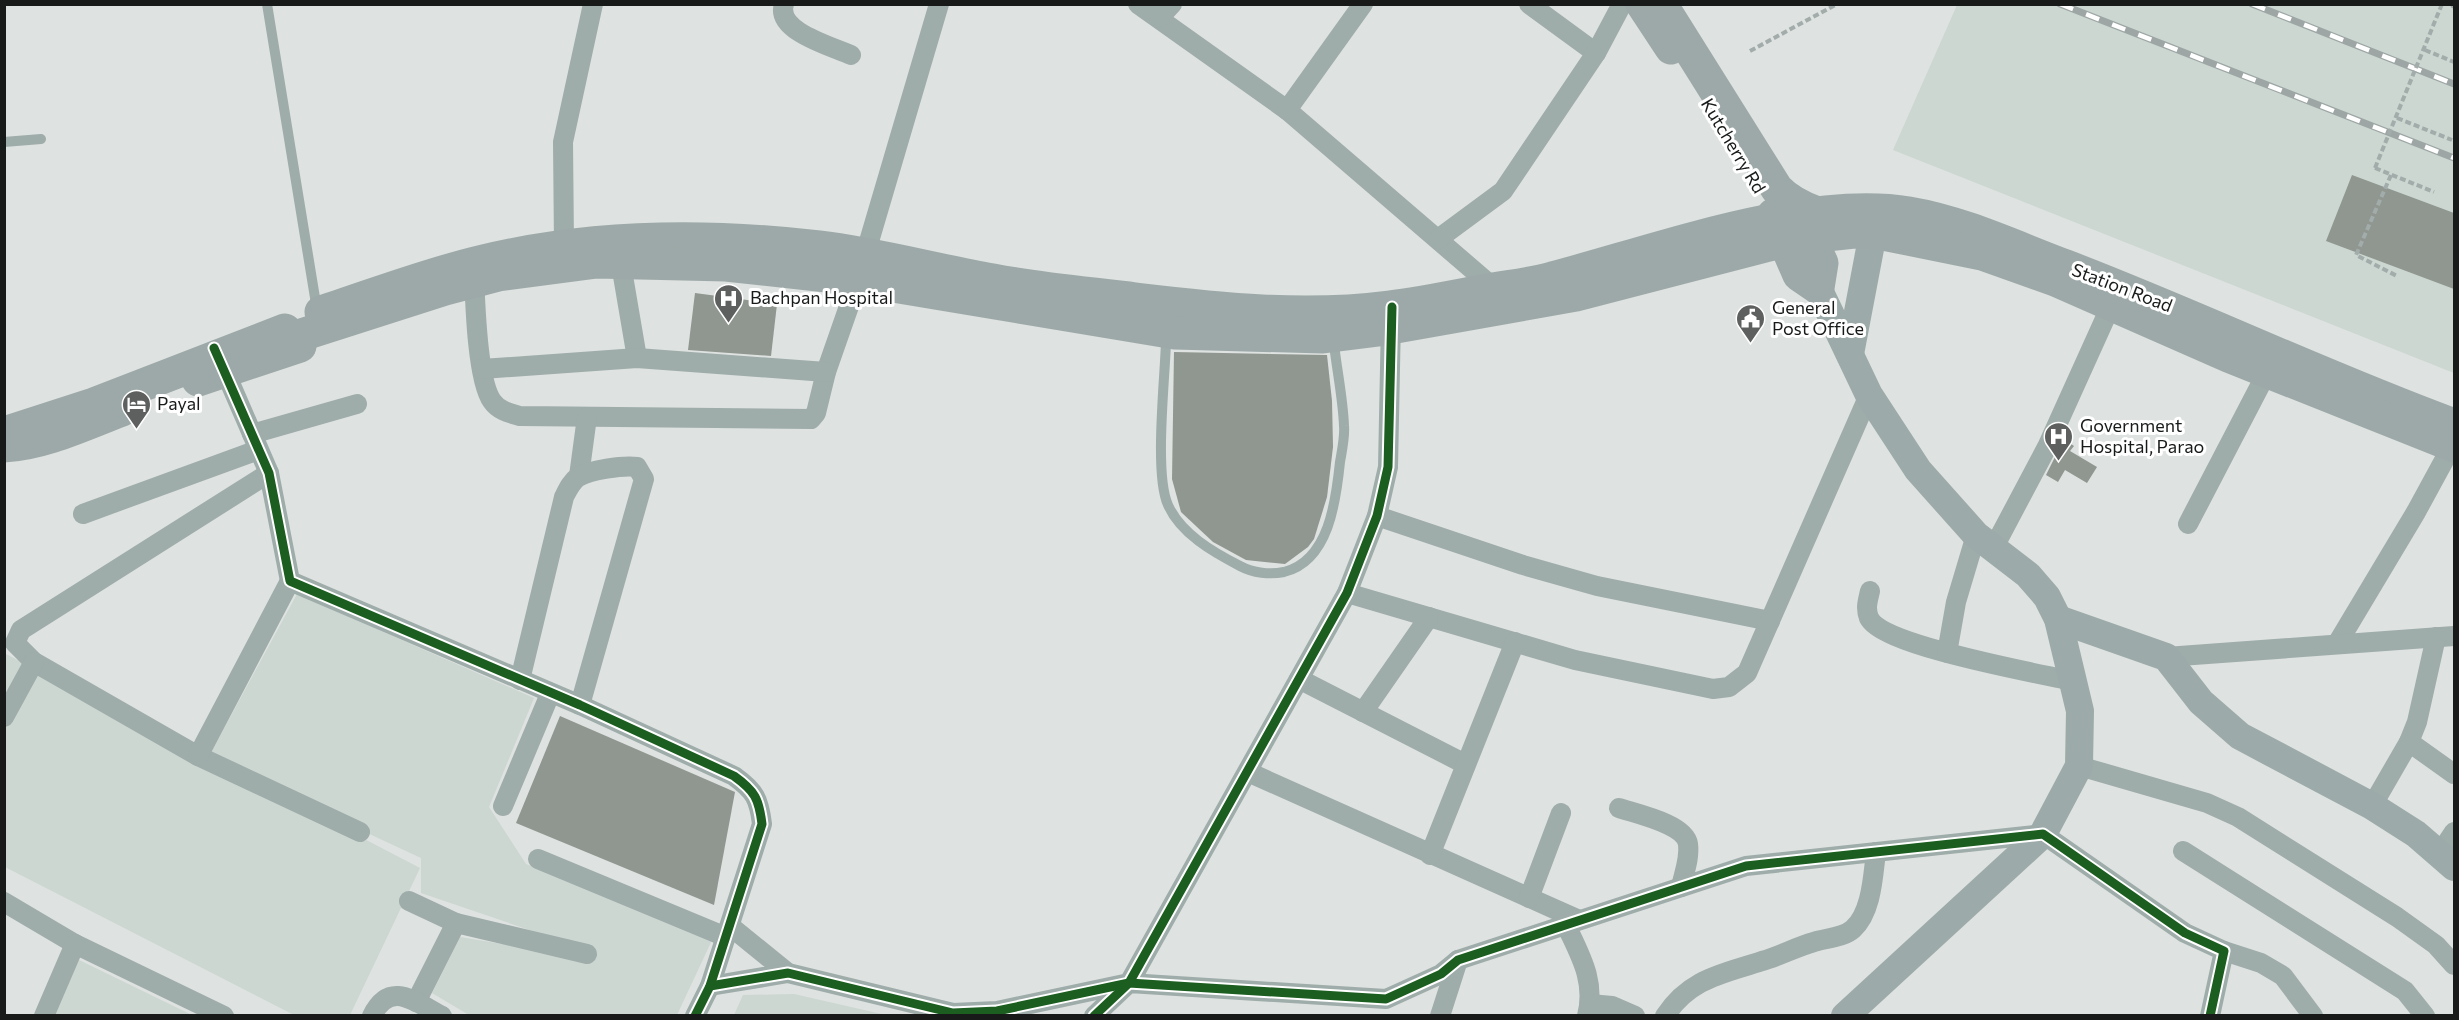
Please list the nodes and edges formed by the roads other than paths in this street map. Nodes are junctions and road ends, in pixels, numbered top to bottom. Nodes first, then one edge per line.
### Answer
1 (267, 4) edge
2 (593, 4) edge
3 (784, 4) edge
4 (939, 4) edge
5 (1138, 4) edge
6 (1363, 4) edge
7 (1529, 4) edge
8 (1622, 4) edge
9 (1642, 4) edge
10 (1661, 4) edge
11 (1676, 4) edge
12 (1165, 11) edge
13 (1596, 53) junction
14 (851, 55) dead end
15 (1287, 110) junction
16 (41, 139) dead end
17 (4, 142) edge
18 (1878, 209) junction
19 (1834, 217) junction
20 (1788, 218) junction
21 (1438, 239) junction
22 (1871, 244) junction
23 (564, 245) junction
24 (1802, 249) junction
25 (865, 255) junction
26 (622, 270) junction
27 (474, 276) junction
28 (1494, 288) junction
29 (1818, 288) joint
30 (855, 290) junction
31 (2108, 312) junction
32 (317, 313) junction
33 (1390, 323) junction
34 (1166, 342) junction
35 (1334, 344) junction
36 (1850, 354) junction
37 (238, 357) junction
38 (637, 358) junction
39 (482, 369) junction
40 (826, 372) junction
41 (2263, 380) junction
42 (1869, 395) junction
43 (357, 404) dead end
44 (587, 417) junction
45 (4, 419) edge
46 (4, 433) edge
47 (255, 442) junction
48 (2453, 444) edge
49 (4, 446) edge
50 (268, 473) junction
51 (579, 476) junction
52 (83, 514) dead end
53 (1377, 516) junction
54 (2188, 524) dead end
55 (1984, 542) junction
56 (290, 581) junction
57 (1870, 591) dead end
58 (1347, 593) junction
59 (1429, 617) junction
60 (2058, 619) junction
61 (1770, 621) junction
62 (2445, 637) edge
63 (1515, 642) junction
64 (2337, 644) junction
65 (1947, 653) junction
66 (2166, 657) junction
67 (34, 662) junction
68 (1299, 679) junction
69 (520, 680) junction
70 (2072, 681) junction
71 (550, 694) junction
72 (580, 705) junction
73 (1363, 712) junction
74 (4, 717) edge
75 (2409, 742) junction
76 (198, 756) junction
77 (1465, 764) junction
78 (2079, 766) junction
79 (1248, 772) junction
80 (2454, 774) edge
81 (503, 806) dead end
82 (2372, 806) junction
83 (1619, 808) dead end
84 (1561, 813) dead end
85 (360, 832) dead end
86 (2043, 834) junction
87 (2183, 851) dead end
88 (2450, 851) edge
89 (1876, 852) junction
90 (1430, 855) junction
91 (538, 859) dead end
92 (1681, 887) junction
93 (1529, 898) junction
94 (409, 901) dead end
95 (4, 903) edge
96 (1572, 922) junction
97 (456, 923) junction
98 (728, 931) junction
99 (75, 944) junction
100 (2224, 951) junction
101 (587, 954) dead end
102 (1458, 960) junction
103 (2454, 965) edge
104 (788, 974) junction
105 (1129, 983) junction
106 (710, 986) junction
107 (416, 1002) junction
108 (1384, 1007) edge
109 (1589, 1010) edge
110 (966, 1014) edge
111 (44, 1016) edge
112 (224, 1016) edge
113 (372, 1016) edge
114 (442, 1016) edge
115 (695, 1016) edge
116 (1094, 1016) edge
117 (1440, 1016) edge
118 (1635, 1016) edge
119 (1665, 1016) edge
120 (1845, 1016) edge
121 (2210, 1016) edge
122 (2313, 1016) edge
123 (2425, 1016) edge

1 - 32 lane
2 - 23 street
3 - 14 street
4 - 25 street
5 - 12 street
6 - 15 street
7 - 13 street
8 - 13 street
9 - 20 highway, Kutcherry Rd
10 - 19 highway, bridge
11 - 20 highway
12 - 15 street
13 - 21 street
15 - 21 street
16 - 17 lane
18 - 20 highway, Station Road
18 - 22 street
18 - 48 highway, Station Road
19 - 46 highway, bridge
19 - 48 highway, bridge
20 - 24 highway
20 - 28 highway, Station Road
21 - 28 street
22 - 24 highway, Station Road
22 - 31 highway, Station Road
22 - 36 street
23 - 25 highway
23 - 27 highway
24 - 29 highway
24 - 33 highway, Station Road
25 - 30 street
25 - 33 highway
26 - 27 highway
26 - 30 highway
26 - 38 street
27 - 32 highway
27 - 37 highway
27 - 39 street
28 - 33 highway, Station Road
29 - 36 street
30 - 34 highway
30 - 40 street
31 - 41 highway, Station Road
31 - 55 street
32 - 37 highway
33 - 35 highway
33 - 53 street
34 - 35 highway
34 - 35 lane
36 - 42 street
37 - 45 highway
37 - 47 street
37 - 48 highway, bridge
37 - 49 highway
38 - 39 street
38 - 40 street
39 - 44 street
40 - 44 street
41 - 48 highway, Station Road
41 - 54 street
42 - 55 street
42 - 61 street
43 - 47 street
44 - 51 street
47 - 50 street
47 - 52 street
48 - 64 street
50 - 56 street
50 - 67 street
51 - 69 street
51 - 72 street
53 - 58 street
53 - 61 street
55 - 60 street
55 - 65 street
56 - 69 street
56 - 76 street
57 - 65 street
58 - 59 street
58 - 68 street
59 - 63 street
59 - 73 street
60 - 66 street
60 - 70 street
61 - 63 street
62 - 64 street
62 - 75 street
63 - 77 street
64 - 66 street
65 - 70 street
66 - 82 street
67 - 74 street
67 - 76 street
68 - 73 street
68 - 79 street
69 - 71 street
70 - 78 street
71 - 72 street
71 - 81 street
72 - 98 street
73 - 77 street
75 - 80 street
75 - 82 street
76 - 85 street
77 - 90 street
78 - 86 street
78 - 103 street
79 - 90 street
79 - 105 street
82 - 88 street
83 - 92 street
84 - 93 street
86 - 89 street
86 - 100 street
86 - 120 street
87 - 123 street
89 - 92 street
89 - 119 street
90 - 93 street
91 - 98 street
92 - 96 street
93 - 96 street
94 - 97 street
95 - 99 street
96 - 102 street
96 - 109 street
97 - 101 street
97 - 107 street
98 - 104 street
98 - 106 street
99 - 111 street
99 - 112 street
100 - 121 street
100 - 122 street
102 - 108 street
102 - 117 street
104 - 106 street
104 - 110 street
105 - 108 street
105 - 110 street
105 - 116 street
106 - 115 street
107 - 113 street
107 - 114 street
109 - 118 street

